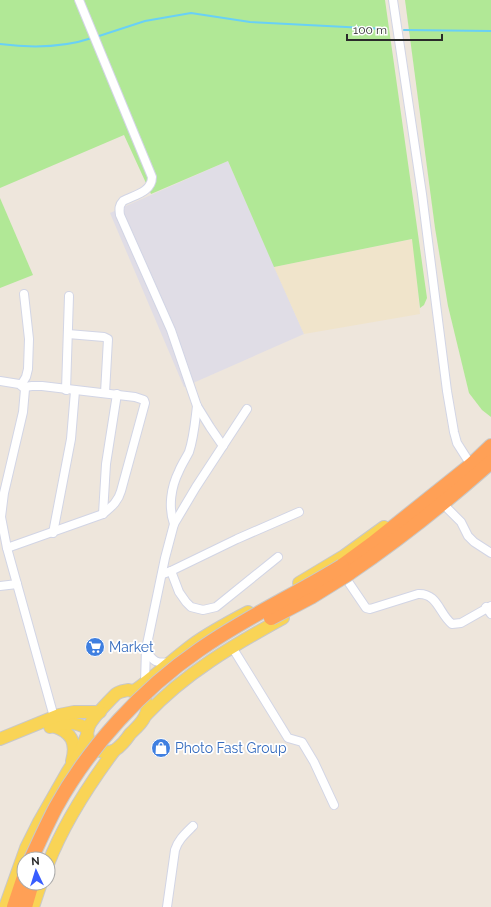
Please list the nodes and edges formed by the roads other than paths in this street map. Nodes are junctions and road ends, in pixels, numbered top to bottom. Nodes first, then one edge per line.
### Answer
1 (79, 0) edge
2 (393, 0) edge
3 (24, 294) dead end
4 (70, 296) dead end
5 (68, 334) junction
6 (0, 381) edge
7 (23, 386) junction
8 (66, 390) junction
9 (75, 391) junction
10 (105, 393) junction
11 (117, 394) junction
12 (197, 406) junction
13 (247, 409) dead end
14 (223, 446) junction
15 (491, 446) edge
16 (491, 462) edge
17 (471, 465) junction
18 (438, 506) junction
19 (416, 508) junction
20 (299, 512) dead end
21 (103, 514) junction
22 (174, 524) junction
23 (54, 533) junction
24 (7, 548) junction
25 (491, 553) edge
26 (278, 557) dead end
27 (171, 571) junction
28 (346, 573) junction
29 (163, 574) junction
30 (16, 584) junction
31 (0, 586) edge
32 (489, 609) edge
33 (232, 647) junction
34 (146, 649) junction
35 (171, 662) junction
36 (145, 683) junction
37 (134, 691) junction
38 (100, 712) junction
39 (146, 714) junction
40 (54, 721) junction
41 (87, 732) junction
42 (0, 739) edge
43 (0, 746) edge
44 (114, 750) junction
45 (68, 771) junction
46 (334, 805) dead end
47 (193, 826) dead end
48 (35, 851) edge
49 (45, 851) edge
50 (54, 851) edge
51 (19, 891) edge
52 (30, 891) edge
53 (38, 891) edge
54 (6, 907) edge
55 (14, 907) edge
56 (25, 907) edge
57 (33, 907) edge
58 (167, 907) edge

1 - 12 street
2 - 17 street
3 - 7 street
4 - 5 street
5 - 8 street
5 - 10 street
6 - 7 street
7 - 8 street
7 - 24 street
8 - 9 street
9 - 10 street
9 - 23 street
10 - 11 street
11 - 21 street
11 - 21 street
12 - 14 street
12 - 22 street
13 - 14 street
14 - 22 street
15 - 17 highway
16 - 18 highway
17 - 19 highway
18 - 25 street
18 - 28 highway
19 - 28 highway
19 - 35 main road
20 - 27 street
21 - 23 street
22 - 29 street
23 - 24 street
24 - 30 street
26 - 27 street
27 - 29 street
28 - 32 street
28 - 33 main road
28 - 48 highway, bridge
28 - 49 highway, bridge
29 - 34 street
30 - 31 street
30 - 40 street
33 - 39 main road
33 - 46 street
34 - 35 street
34 - 36 street
35 - 36 main road
36 - 37 main road
37 - 38 main road
37 - 39 main road
38 - 40 main road
38 - 41 main road
39 - 44 main road
40 - 41 main road
40 - 42 main road
40 - 43 main road
40 - 45 main road
41 - 44 main road
41 - 45 main road
44 - 50 main road
45 - 54 main road
47 - 58 street
51 - 55 highway
52 - 56 highway
53 - 57 main road

